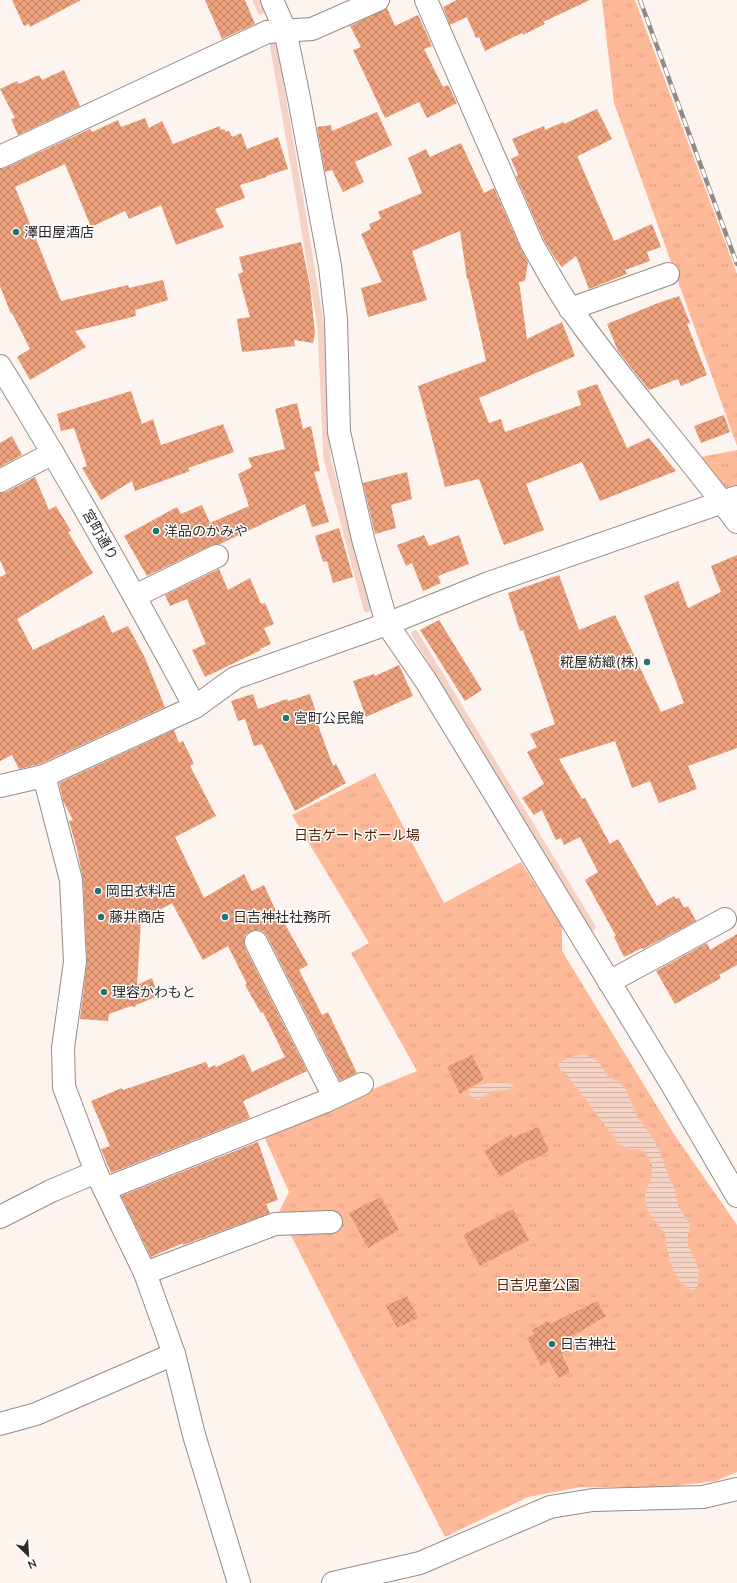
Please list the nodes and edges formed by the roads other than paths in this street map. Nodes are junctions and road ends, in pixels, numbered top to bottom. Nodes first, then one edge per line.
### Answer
1 (272, 0) edge
2 (378, 0) edge
3 (426, 0) edge
4 (285, 30) junction
5 (0, 157) edge
6 (668, 274) dead end
7 (570, 309) junction
8 (0, 366) edge
9 (53, 453) junction
10 (0, 481) edge
11 (730, 500) edge
12 (737, 522) edge
13 (217, 556) dead end
14 (135, 596) junction
15 (387, 624) junction
16 (195, 707) junction
17 (44, 776) junction
18 (0, 786) edge
19 (725, 919) dead end
20 (256, 942) dead end
21 (609, 982) junction
22 (362, 1084) dead end
23 (334, 1097) junction
24 (101, 1181) junction
25 (735, 1190) edge
26 (0, 1216) edge
27 (331, 1222) dead end
28 (145, 1273) junction
29 (174, 1354) junction
30 (0, 1424) edge
31 (737, 1489) edge
32 (239, 1583) edge
33 (333, 1583) edge

1 - 4 street
2 - 4 street
3 - 7 street
4 - 5 street
4 - 15 street
6 - 7 street
7 - 11 street
8 - 9 street, 宮町通り
9 - 10 street
9 - 14 street, 宮町通り
11 - 12 street
11 - 15 street
13 - 14 street
14 - 16 street, 宮町通り
15 - 16 street
15 - 21 street
16 - 17 street
17 - 18 street
17 - 24 street
19 - 21 street
20 - 23 street
21 - 25 street
22 - 23 street
23 - 24 street
24 - 26 street
24 - 28 street
27 - 28 street
28 - 29 street
29 - 30 street
29 - 32 street
31 - 33 street

